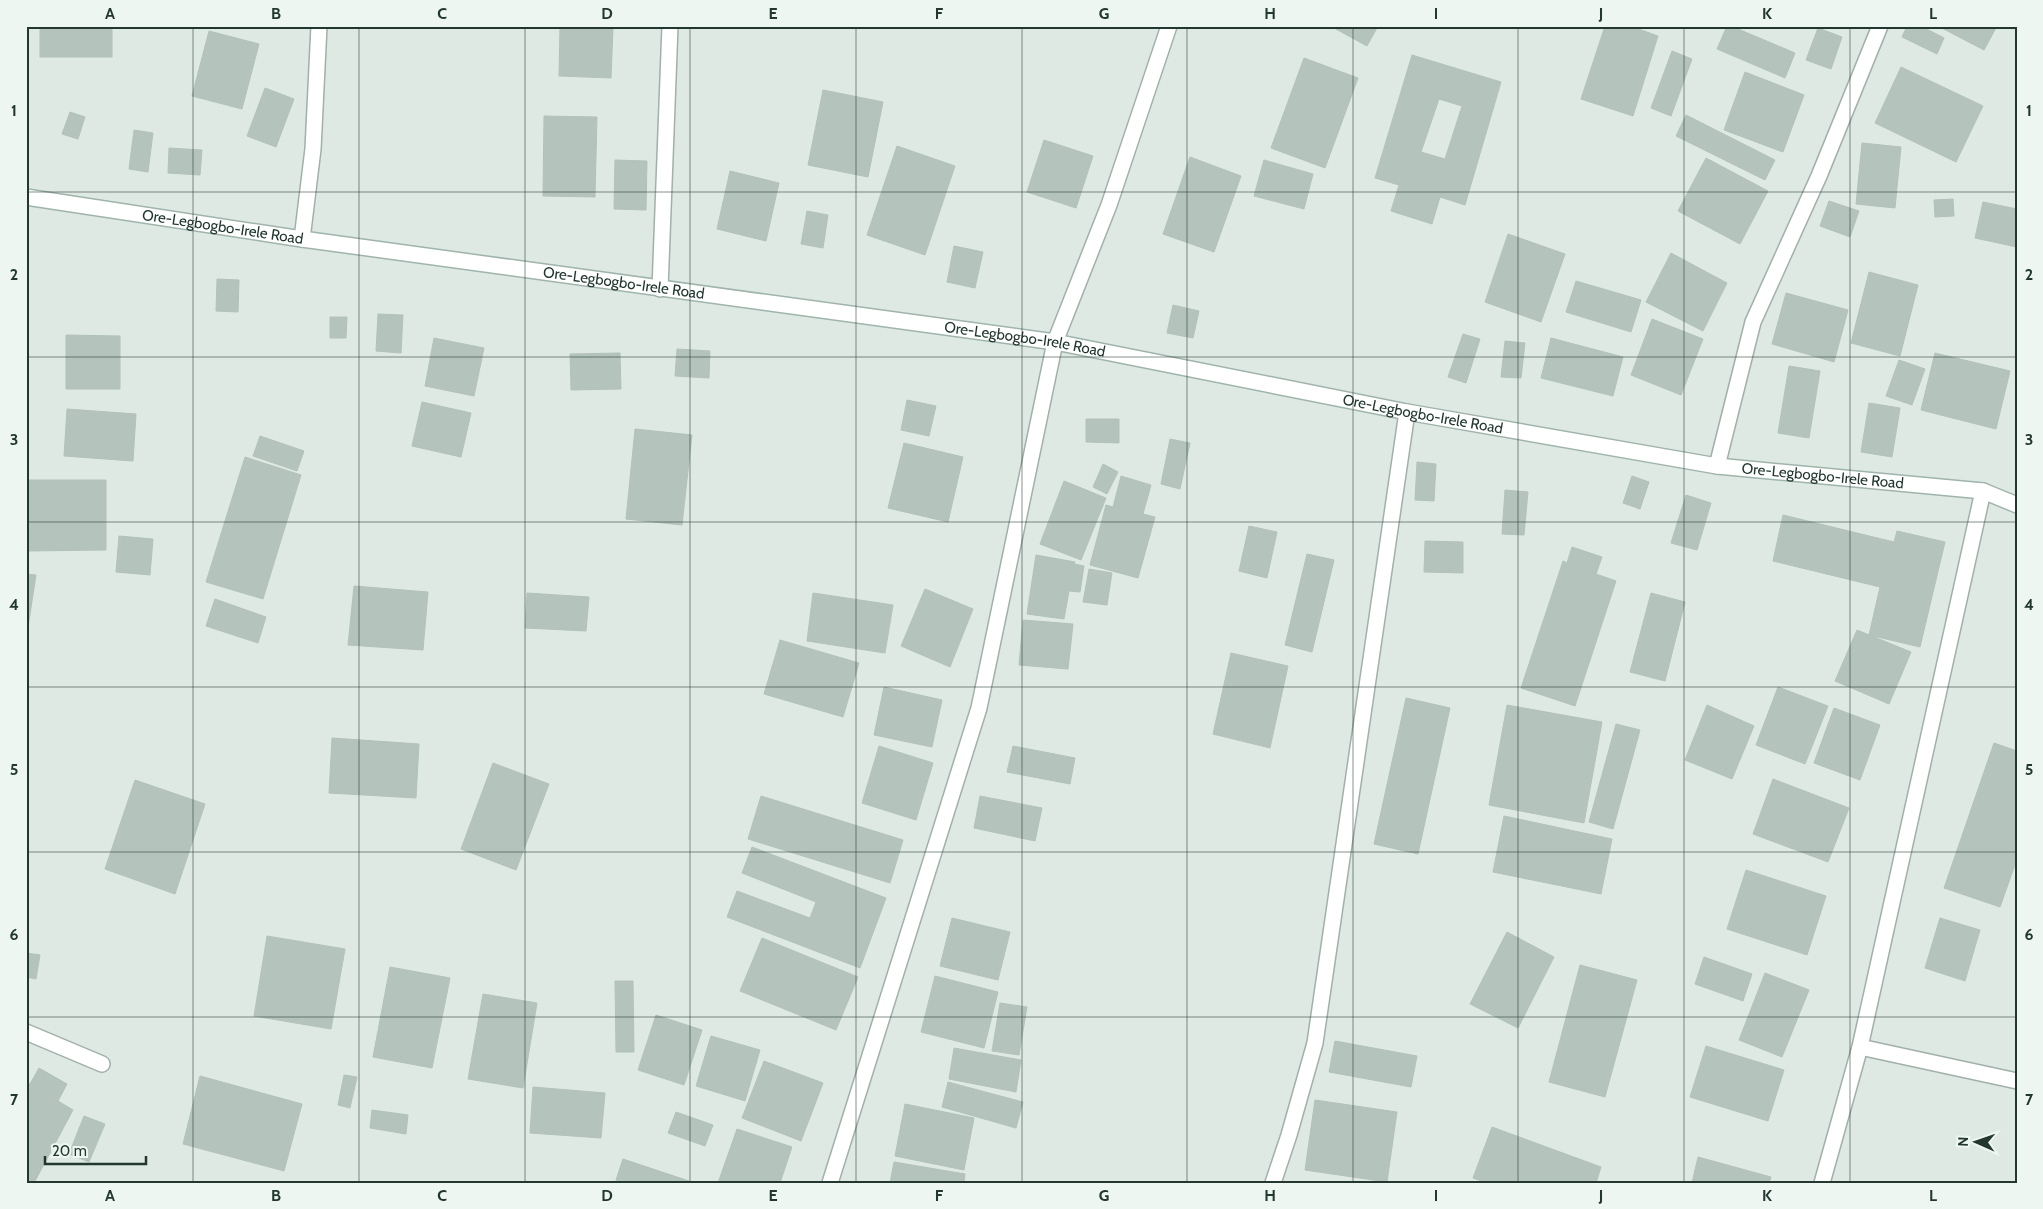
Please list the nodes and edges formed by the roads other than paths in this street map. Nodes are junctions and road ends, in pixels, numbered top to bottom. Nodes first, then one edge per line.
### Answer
1 (319, 26) edge
2 (670, 26) edge
3 (1169, 26) edge
4 (1880, 26) edge
5 (26, 197) edge
6 (302, 239) junction
7 (660, 289) junction
8 (1055, 342) junction
9 (1407, 412) junction
10 (1717, 466) junction
11 (1983, 491) junction
12 (2017, 505) edge
13 (26, 1032) edge
14 (1860, 1047) junction
15 (102, 1064) dead end
16 (2017, 1081) edge
17 (830, 1183) edge
18 (1273, 1183) edge
19 (1822, 1183) edge

1 - 6 street
2 - 7 street
3 - 8 street
4 - 10 street
5 - 6 street, Ore-Legbogbo-Irele Road
6 - 7 street, Ore-Legbogbo-Irele Road
7 - 8 street, Ore-Legbogbo-Irele Road
8 - 9 street, Ore-Legbogbo-Irele Road
8 - 17 street
9 - 10 street, Ore-Legbogbo-Irele Road
9 - 18 street
10 - 11 street, Ore-Legbogbo-Irele Road
11 - 12 street, Ore-Legbogbo-Irele Road
11 - 14 street
13 - 15 street
14 - 16 street
14 - 19 street

